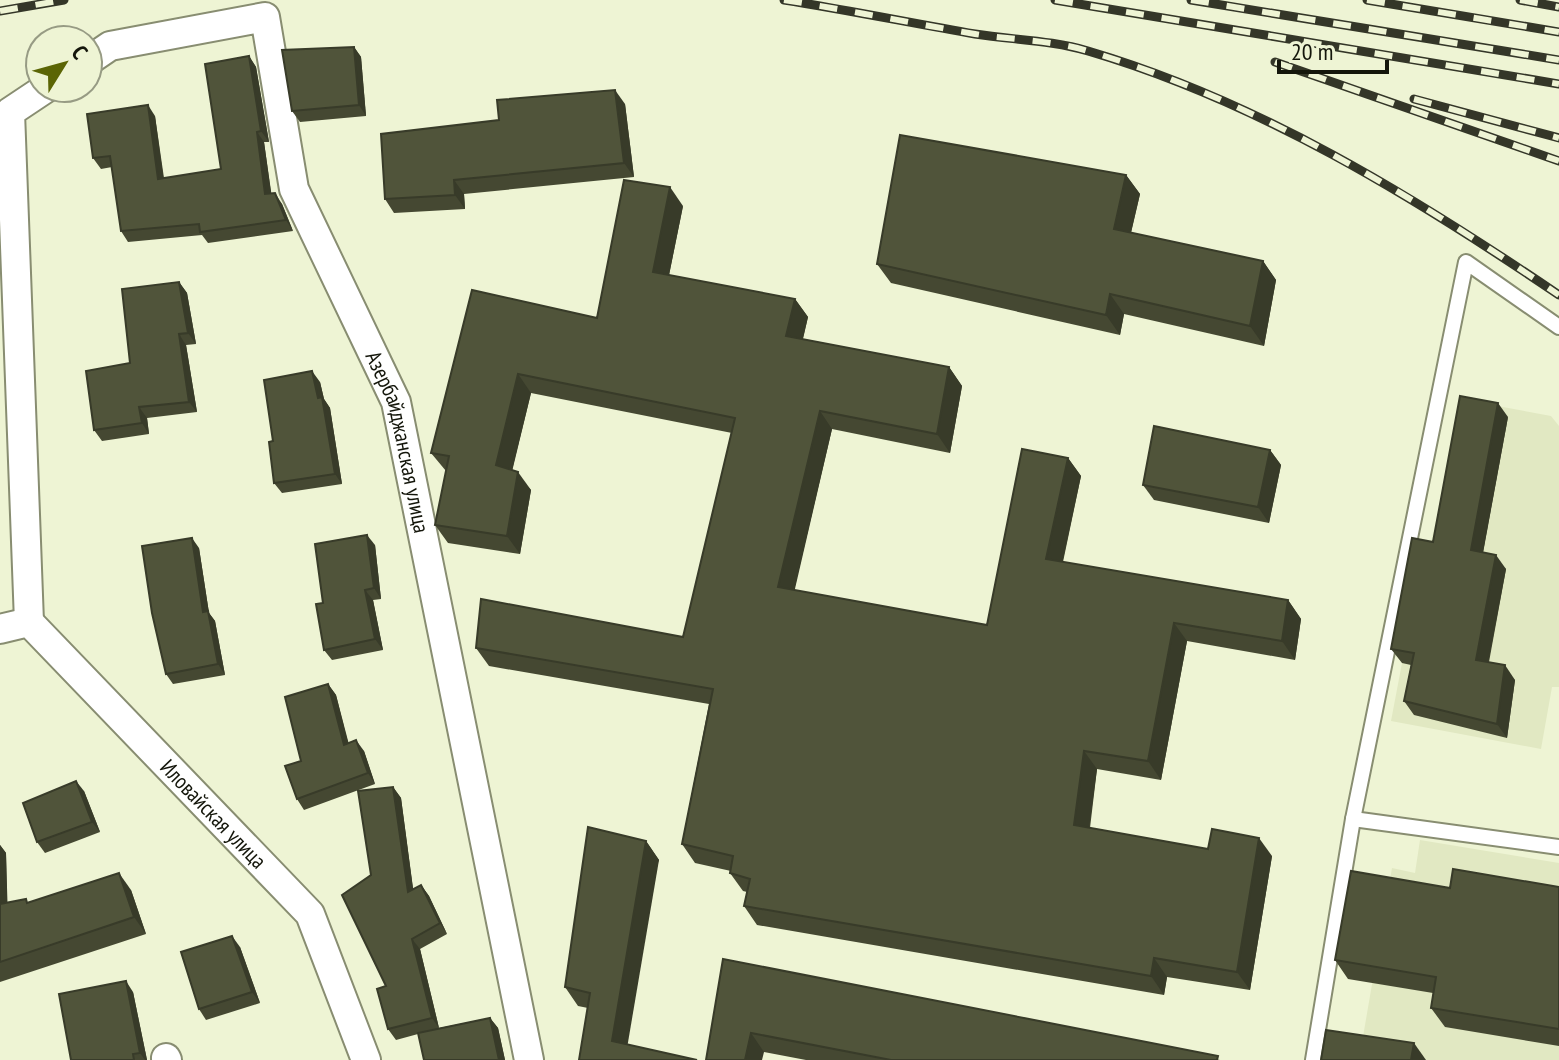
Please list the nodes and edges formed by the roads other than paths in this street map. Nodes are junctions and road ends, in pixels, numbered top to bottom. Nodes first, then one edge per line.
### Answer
1 (104, 50) edge
2 (24, 103) edge
3 (1559, 327) edge
4 (29, 622) junction
5 (0, 629) edge
6 (1353, 819) junction
7 (1559, 847) edge
8 (366, 1060) edge
9 (529, 1060) edge
10 (1313, 1060) edge

1 - 9 street, Азербайджанская улица
2 - 4 street
3 - 6 lane
4 - 5 street
4 - 8 street, Иловайская улица
6 - 7 lane
6 - 10 lane

